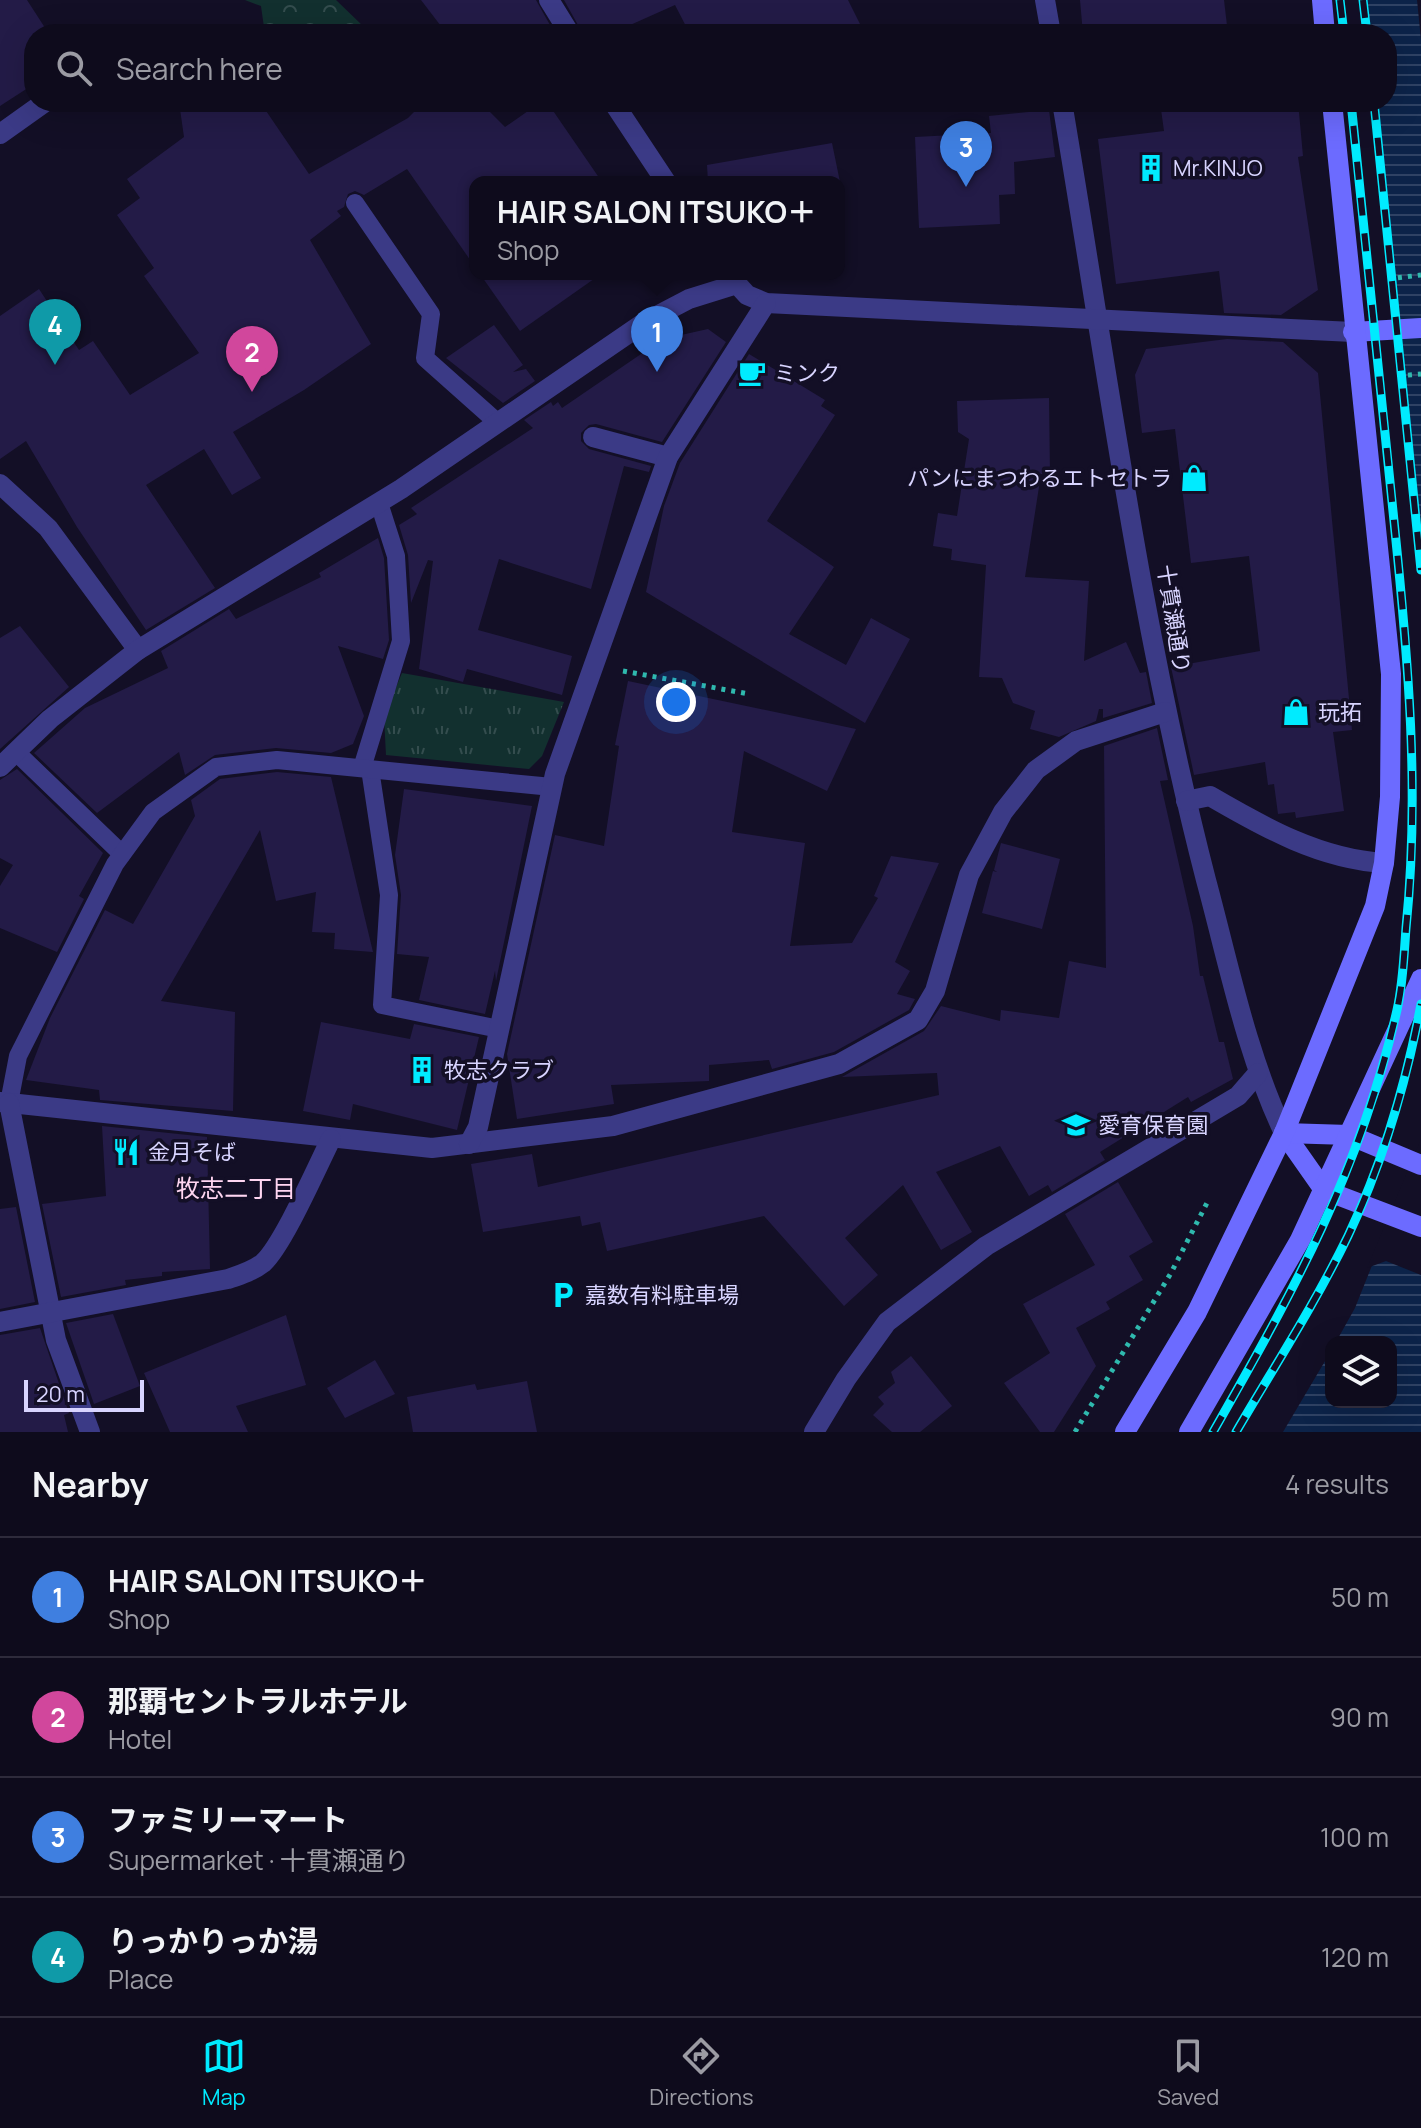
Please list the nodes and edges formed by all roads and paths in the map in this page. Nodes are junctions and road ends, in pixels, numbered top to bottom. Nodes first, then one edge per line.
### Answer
1 (549, 0) edge
2 (1045, 0) edge
3 (1322, 0) edge
4 (564, 24) edge
5 (1049, 24) edge
6 (1324, 24) edge
7 (31, 112) edge
8 (620, 112) edge
9 (1064, 112) edge
10 (1333, 112) edge
11 (0, 134) edge
12 (662, 176) edge
13 (355, 203) dead end
14 (1421, 275) edge
15 (1388, 279) dead end
16 (731, 280) edge
17 (734, 280) edge
18 (766, 303) junction
19 (1099, 318) junction
20 (1421, 328) edge
21 (1353, 332) junction
22 (1421, 374) edge
23 (1398, 376) dead end
24 (498, 423) junction
25 (593, 437) dead end
26 (668, 457) junction
27 (0, 484) edge
28 (379, 503) junction
29 (138, 650) junction
30 (594, 666) junction
31 (749, 694) dead end
32 (1165, 712) junction
33 (16, 752) junction
34 (0, 767) edge
35 (366, 768) junction
36 (552, 787) junction
37 (1186, 801) junction
38 (122, 854) junction
39 (1384, 863) junction
40 (1421, 979) edge
41 (499, 1029) junction
42 (1258, 1073) junction
43 (5, 1102) edge
44 (1284, 1133) junction
45 (1349, 1135) junction
46 (331, 1139) junction
47 (469, 1144) junction
48 (1412, 1161) edge
49 (1324, 1190) junction
50 (1209, 1199) dead end
51 (1421, 1227) edge
52 (52, 1313) junction
53 (0, 1322) edge
54 (90, 1432) edge
55 (814, 1432) edge
56 (1075, 1432) edge
57 (1125, 1432) edge
58 (1189, 1432) edge

1 - 4 street
2 - 5 street
3 - 6 street
7 - 11 street
8 - 12 street
9 - 19 street, 十貫瀬通り
10 - 21 street
13 - 24 lane
14 - 15 path
16 - 24 street
17 - 18 street
18 - 19 street
18 - 26 street
19 - 21 street
19 - 32 street, 十貫瀬通り
20 - 21 street
21 - 39 street
22 - 23 path
24 - 28 street
25 - 26 street
26 - 30 street
27 - 29 street
28 - 29 street
28 - 35 lane
29 - 33 street
30 - 31 path
30 - 36 street
32 - 37 street, 十貫瀬通り
32 - 47 street
33 - 34 street
33 - 38 lane
35 - 36 lane
35 - 38 lane
35 - 41 lane
36 - 41 street
37 - 39 street
37 - 42 street, 十貫瀬通り
38 - 43 lane
39 - 44 street
40 - 45 street
41 - 47 street
42 - 44 street, 十貫瀬通り
42 - 55 street
43 - 46 street
43 - 52 street
44 - 45 street
44 - 49 street
44 - 57 street
45 - 48 street
45 - 49 street
46 - 47 street
46 - 52 street
49 - 51 street
49 - 58 street
50 - 56 path
52 - 53 street
52 - 54 street

